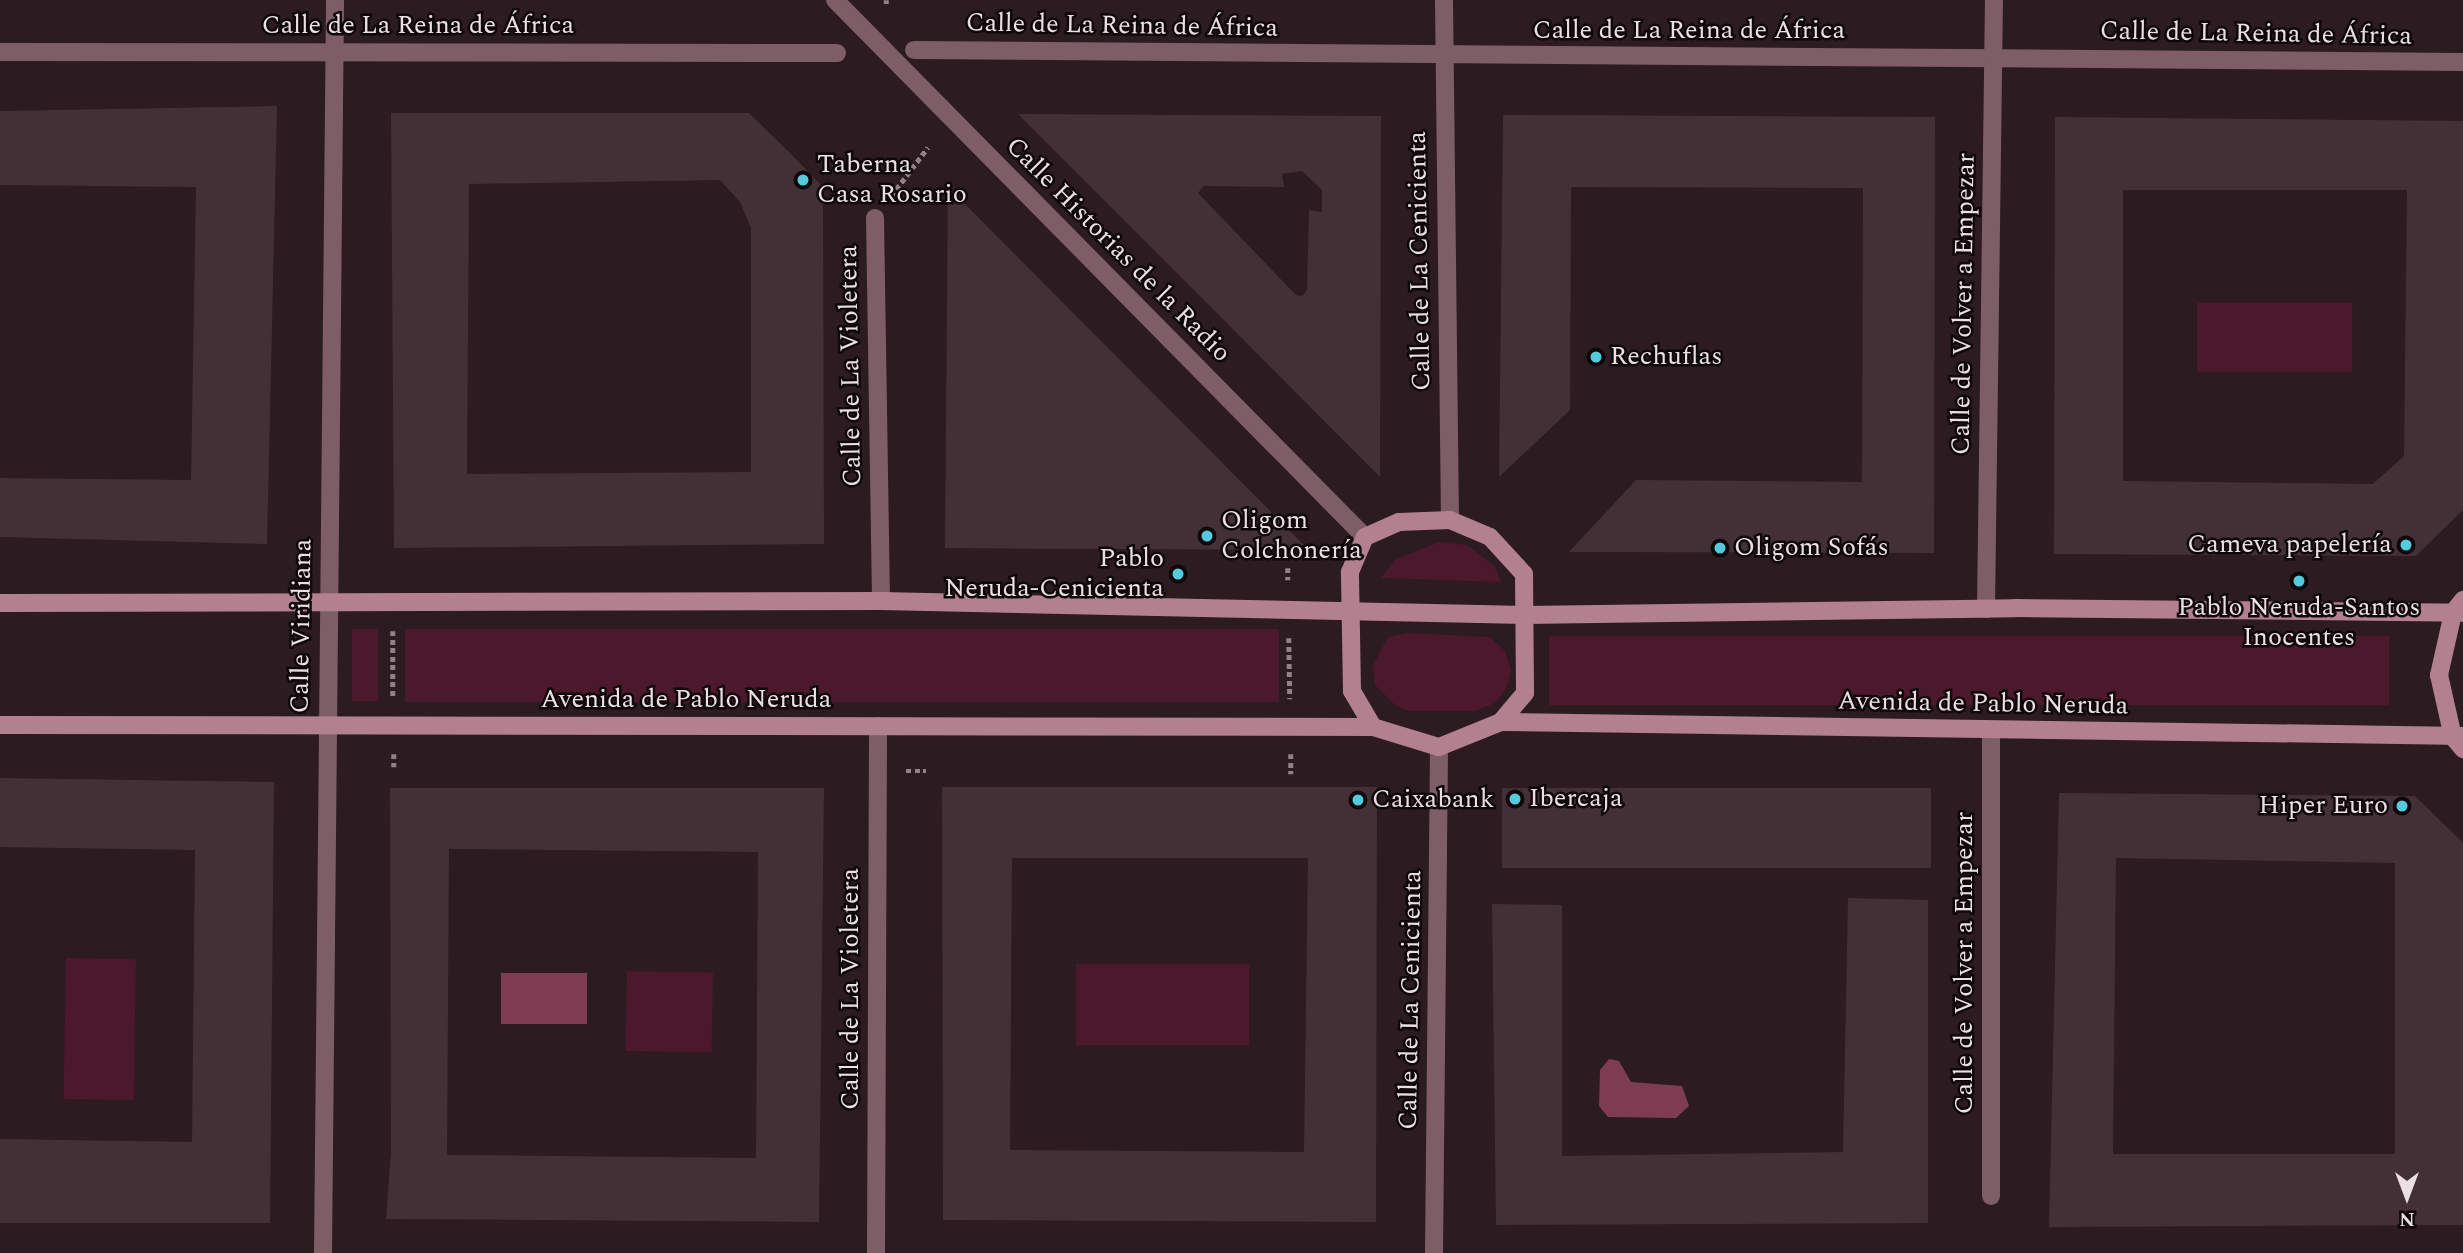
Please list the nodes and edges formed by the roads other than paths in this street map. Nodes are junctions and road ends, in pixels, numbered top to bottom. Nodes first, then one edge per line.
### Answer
1 (335, 0) edge
2 (835, 0) edge
3 (1444, 0) edge
4 (1994, 0) edge
5 (914, 50) dead end
6 (335, 51) junction
7 (0, 52) edge
8 (836, 53) dead end
9 (1444, 56) junction
10 (1994, 59) junction
11 (2463, 62) edge
12 (875, 218) road end
13 (1450, 520) junction
14 (1365, 537) junction
15 (881, 601) junction
16 (328, 602) junction
17 (0, 603) edge
18 (1986, 609) junction
19 (2460, 609) edge
20 (1351, 610) junction
21 (1525, 615) junction
22 (1501, 722) junction
23 (0, 725) edge
24 (878, 726) junction
25 (1373, 727) junction
26 (326, 729) junction
27 (1991, 730) junction
28 (2460, 741) edge
29 (1439, 747) junction
30 (1991, 1196) dead end
31 (323, 1253) edge
32 (876, 1253) edge
33 (1434, 1253) edge

1 - 6 street, Calle Viridiana
2 - 14 street, Calle Historias de la Radio
3 - 9 street, Calle de La Cenicienta
4 - 10 street, Calle de Volver a Empezar
5 - 9 street, Calle de La Reina de África
6 - 7 street, Calle de La Reina de África
6 - 8 street, Calle de La Reina de África
6 - 16 street, Calle Viridiana
9 - 10 street, Calle de La Reina de África
9 - 13 street, Calle de La Cenicienta
10 - 11 street, Calle de La Reina de África
10 - 18 street, Calle de Volver a Empezar
12 - 15 street, Calle de La Violetera
13 - 14 main road, Avenida de Pablo Neruda
13 - 21 main road, Avenida de Pablo Neruda
14 - 20 main road
15 - 16 main road
15 - 20 main road
16 - 17 main road
16 - 26 street, Calle Viridiana
18 - 19 main road
18 - 21 main road
19 - 28 main road
20 - 21 main road
20 - 25 main road
21 - 22 main road, Avenida de Pablo Neruda
22 - 27 main road, Avenida de Pablo Neruda
22 - 29 main road, Avenida de Pablo Neruda
23 - 26 main road, Avenida de Pablo Neruda
24 - 25 main road, Avenida de Pablo Neruda
24 - 26 main road, Avenida de Pablo Neruda
24 - 32 street, Calle de La Violetera
25 - 29 main road, Avenida de Pablo Neruda
26 - 31 street, Calle Viridiana
27 - 28 main road, Avenida de Pablo Neruda
27 - 30 street, Calle de Volver a Empezar
29 - 33 street, Calle de La Cenicienta

